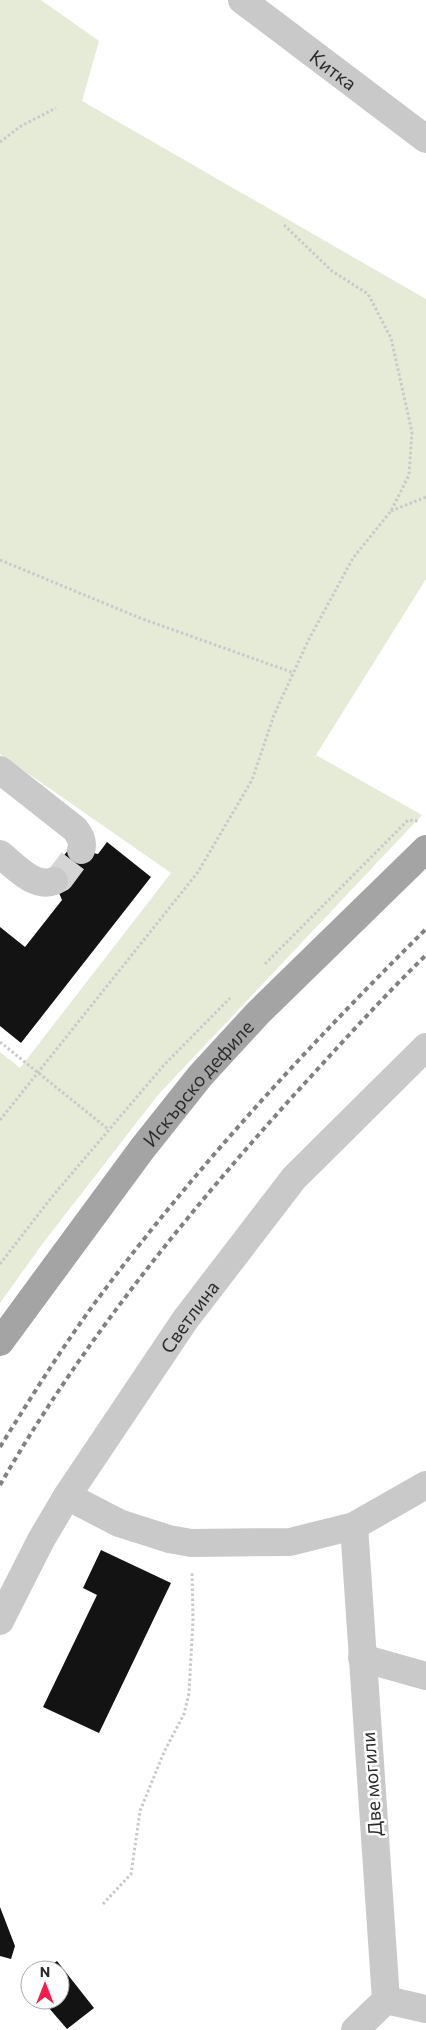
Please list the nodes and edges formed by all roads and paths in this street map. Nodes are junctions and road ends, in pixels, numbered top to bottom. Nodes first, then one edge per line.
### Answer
1 (242, 0) edge
2 (56, 108) dead end
3 (426, 139) edge
4 (0, 142) edge
5 (284, 225) dead end
6 (426, 497) edge
7 (391, 511) junction
8 (0, 560) edge
9 (294, 672) junction
10 (0, 770) edge
11 (426, 849) edge
12 (81, 850) dead end
13 (0, 854) edge
14 (54, 881) dead end
15 (0, 1042) edge
16 (426, 1047) edge
17 (39, 1072) junction
18 (0, 1120) edge
19 (109, 1130) dead end
20 (0, 1342) edge
21 (426, 1485) edge
22 (67, 1496) junction
23 (354, 1526) junction
24 (191, 1543) junction
25 (0, 1621) edge
26 (362, 1658) junction
27 (426, 1676) edge
28 (103, 1904) dead end
29 (386, 2000) junction
30 (426, 2009) edge
31 (355, 2030) edge

1 - 3 street, Китка
2 - 4 path
5 - 7 path
6 - 7 path
7 - 9 path
8 - 9 path
9 - 17 path
10 - 12 street
11 - 20 main road, Искърско дефиле
13 - 14 street
15 - 17 path
16 - 22 street, Светлина
17 - 18 path
17 - 19 path
21 - 23 street
22 - 24 street
22 - 25 street, Светлина
23 - 24 street
23 - 26 street, Две могили
24 - 28 path
26 - 27 street
26 - 29 street, Две могили
29 - 30 street
29 - 31 street

